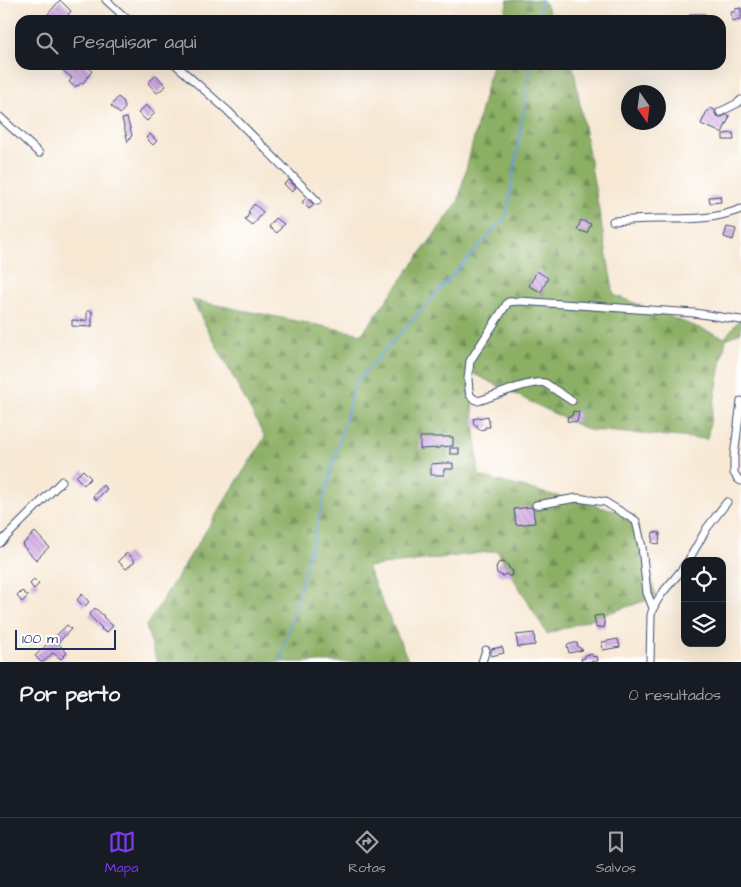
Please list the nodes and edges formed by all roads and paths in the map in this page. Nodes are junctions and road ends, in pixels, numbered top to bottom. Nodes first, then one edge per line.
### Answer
1 (106, 0) edge
2 (122, 15) edge
3 (182, 70) edge
4 (741, 100) edge
5 (720, 112) dead end
6 (0, 117) edge
7 (38, 153) dead end
8 (317, 201) dead end
9 (741, 209) edge
10 (613, 222) dead end
11 (741, 320) edge
12 (572, 401) dead end
13 (741, 401) edge
14 (62, 481) dead end
15 (741, 481) edge
16 (727, 502) dead end
17 (536, 505) dead end
18 (0, 543) edge
19 (690, 557) edge
20 (681, 570) edge
21 (653, 608) junction
22 (486, 650) dead end
23 (482, 662) edge
24 (650, 662) edge

1 - 2 street
3 - 8 street
4 - 5 street
6 - 7 street
9 - 10 street
11 - 12 street
13 - 15 street
14 - 18 street
16 - 19 street
17 - 21 street
20 - 21 street
21 - 24 street
22 - 23 street

